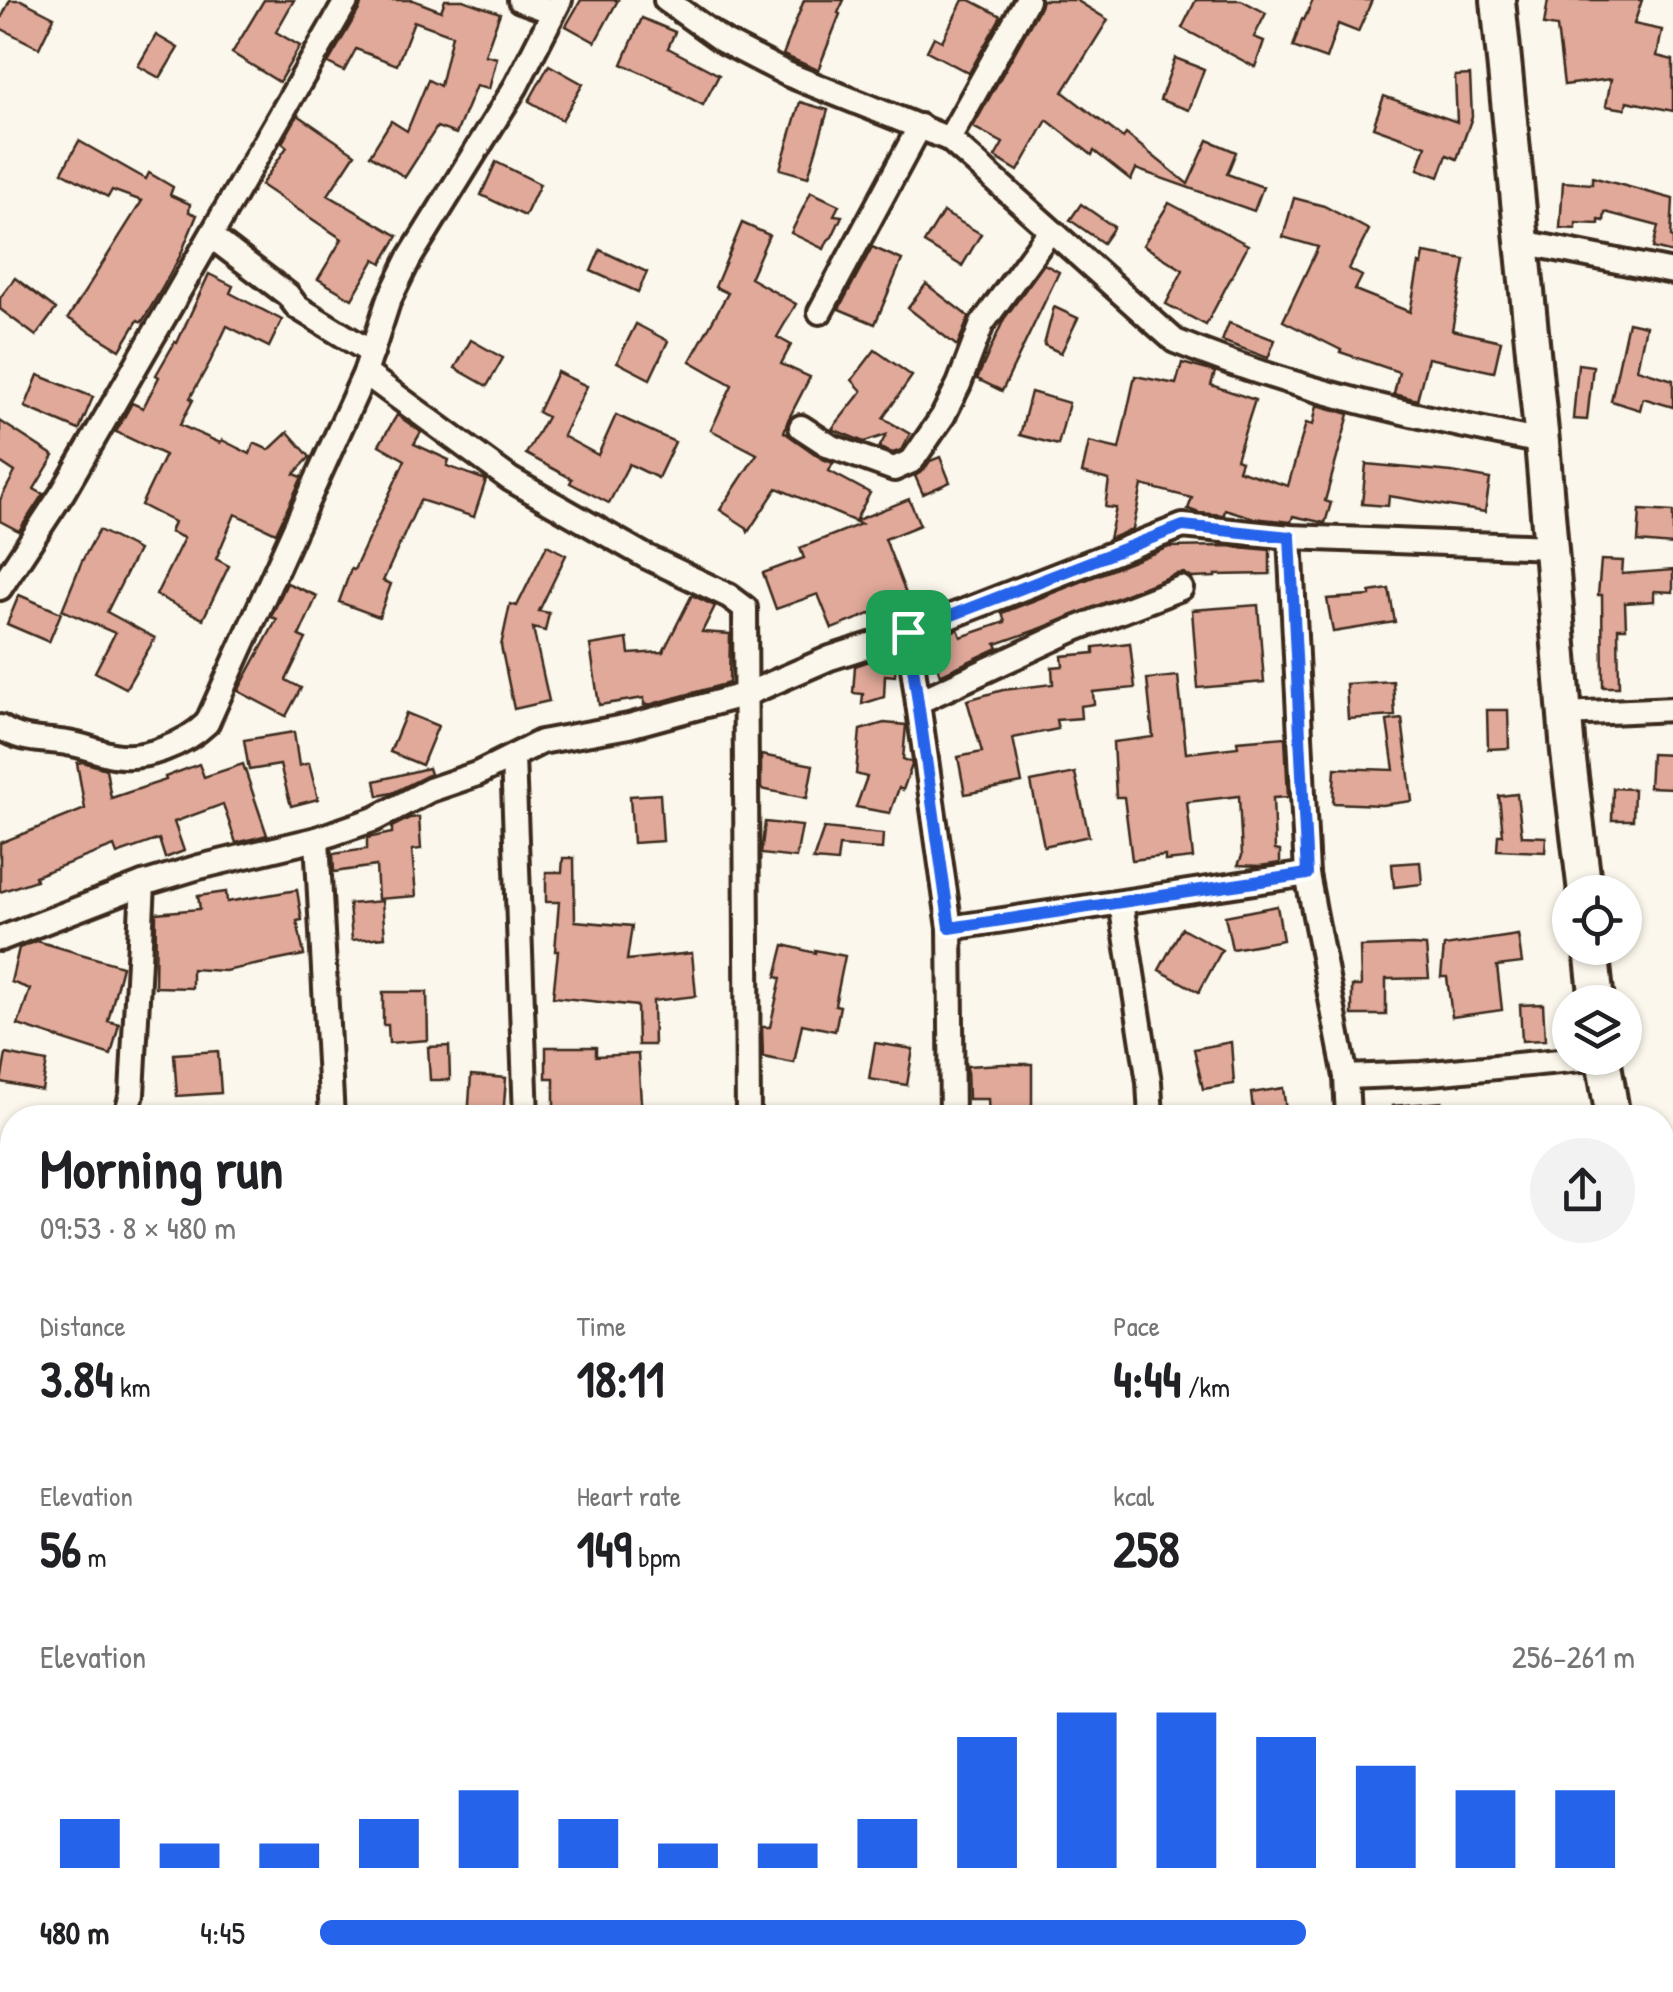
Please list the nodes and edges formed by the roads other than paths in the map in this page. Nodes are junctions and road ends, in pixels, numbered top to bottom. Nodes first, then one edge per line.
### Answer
1 (347, 0) edge
2 (520, 0) edge
3 (666, 0) edge
4 (1027, 0) edge
5 (1498, 0) edge
6 (557, 6) edge
7 (920, 126) junction
8 (949, 139) junction
9 (1050, 231) junction
10 (212, 237) junction
11 (1522, 242) junction
12 (1673, 272) edge
13 (820, 312) dead end
14 (368, 363) junction
15 (801, 426) dead end
16 (1542, 442) junction
17 (1290, 537) junction
18 (1550, 547) junction
19 (0, 588) edge
20 (1181, 588) dead end
21 (908, 632) junction
22 (747, 694) junction
23 (918, 702) junction
24 (1673, 709) edge
25 (1565, 714) junction
26 (0, 727) edge
27 (513, 757) junction
28 (317, 839) junction
29 (1307, 874) junction
30 (1583, 875) edge
31 (143, 884) junction
32 (1121, 903) junction
33 (950, 928) junction
34 (0, 938) edge
35 (1552, 1062) edge
36 (1606, 1075) edge
37 (1346, 1077) junction
38 (129, 1105) edge
39 (331, 1105) edge
40 (526, 1105) edge
41 (748, 1105) edge
42 (952, 1105) edge
43 (1150, 1105) edge
44 (1347, 1105) edge
45 (1611, 1105) edge

1 - 10 street
2 - 6 street
3 - 7 street
4 - 8 street
5 - 11 street
6 - 14 street
7 - 8 street
7 - 13 street
8 - 9 street
9 - 15 street
9 - 16 street
10 - 14 street
10 - 19 street
11 - 12 street
11 - 16 street
14 - 22 street
14 - 26 street
16 - 18 street
17 - 18 street
17 - 21 street
17 - 29 street
18 - 25 street
20 - 23 street
21 - 22 street
21 - 23 street
22 - 27 street
22 - 41 street
23 - 33 street
24 - 25 street
25 - 30 street
27 - 28 street
27 - 40 street
28 - 31 street
28 - 39 street
29 - 32 street
29 - 37 street
31 - 34 street
31 - 38 street
32 - 33 street
32 - 43 street
33 - 42 street
35 - 37 street
36 - 45 street
37 - 44 street

